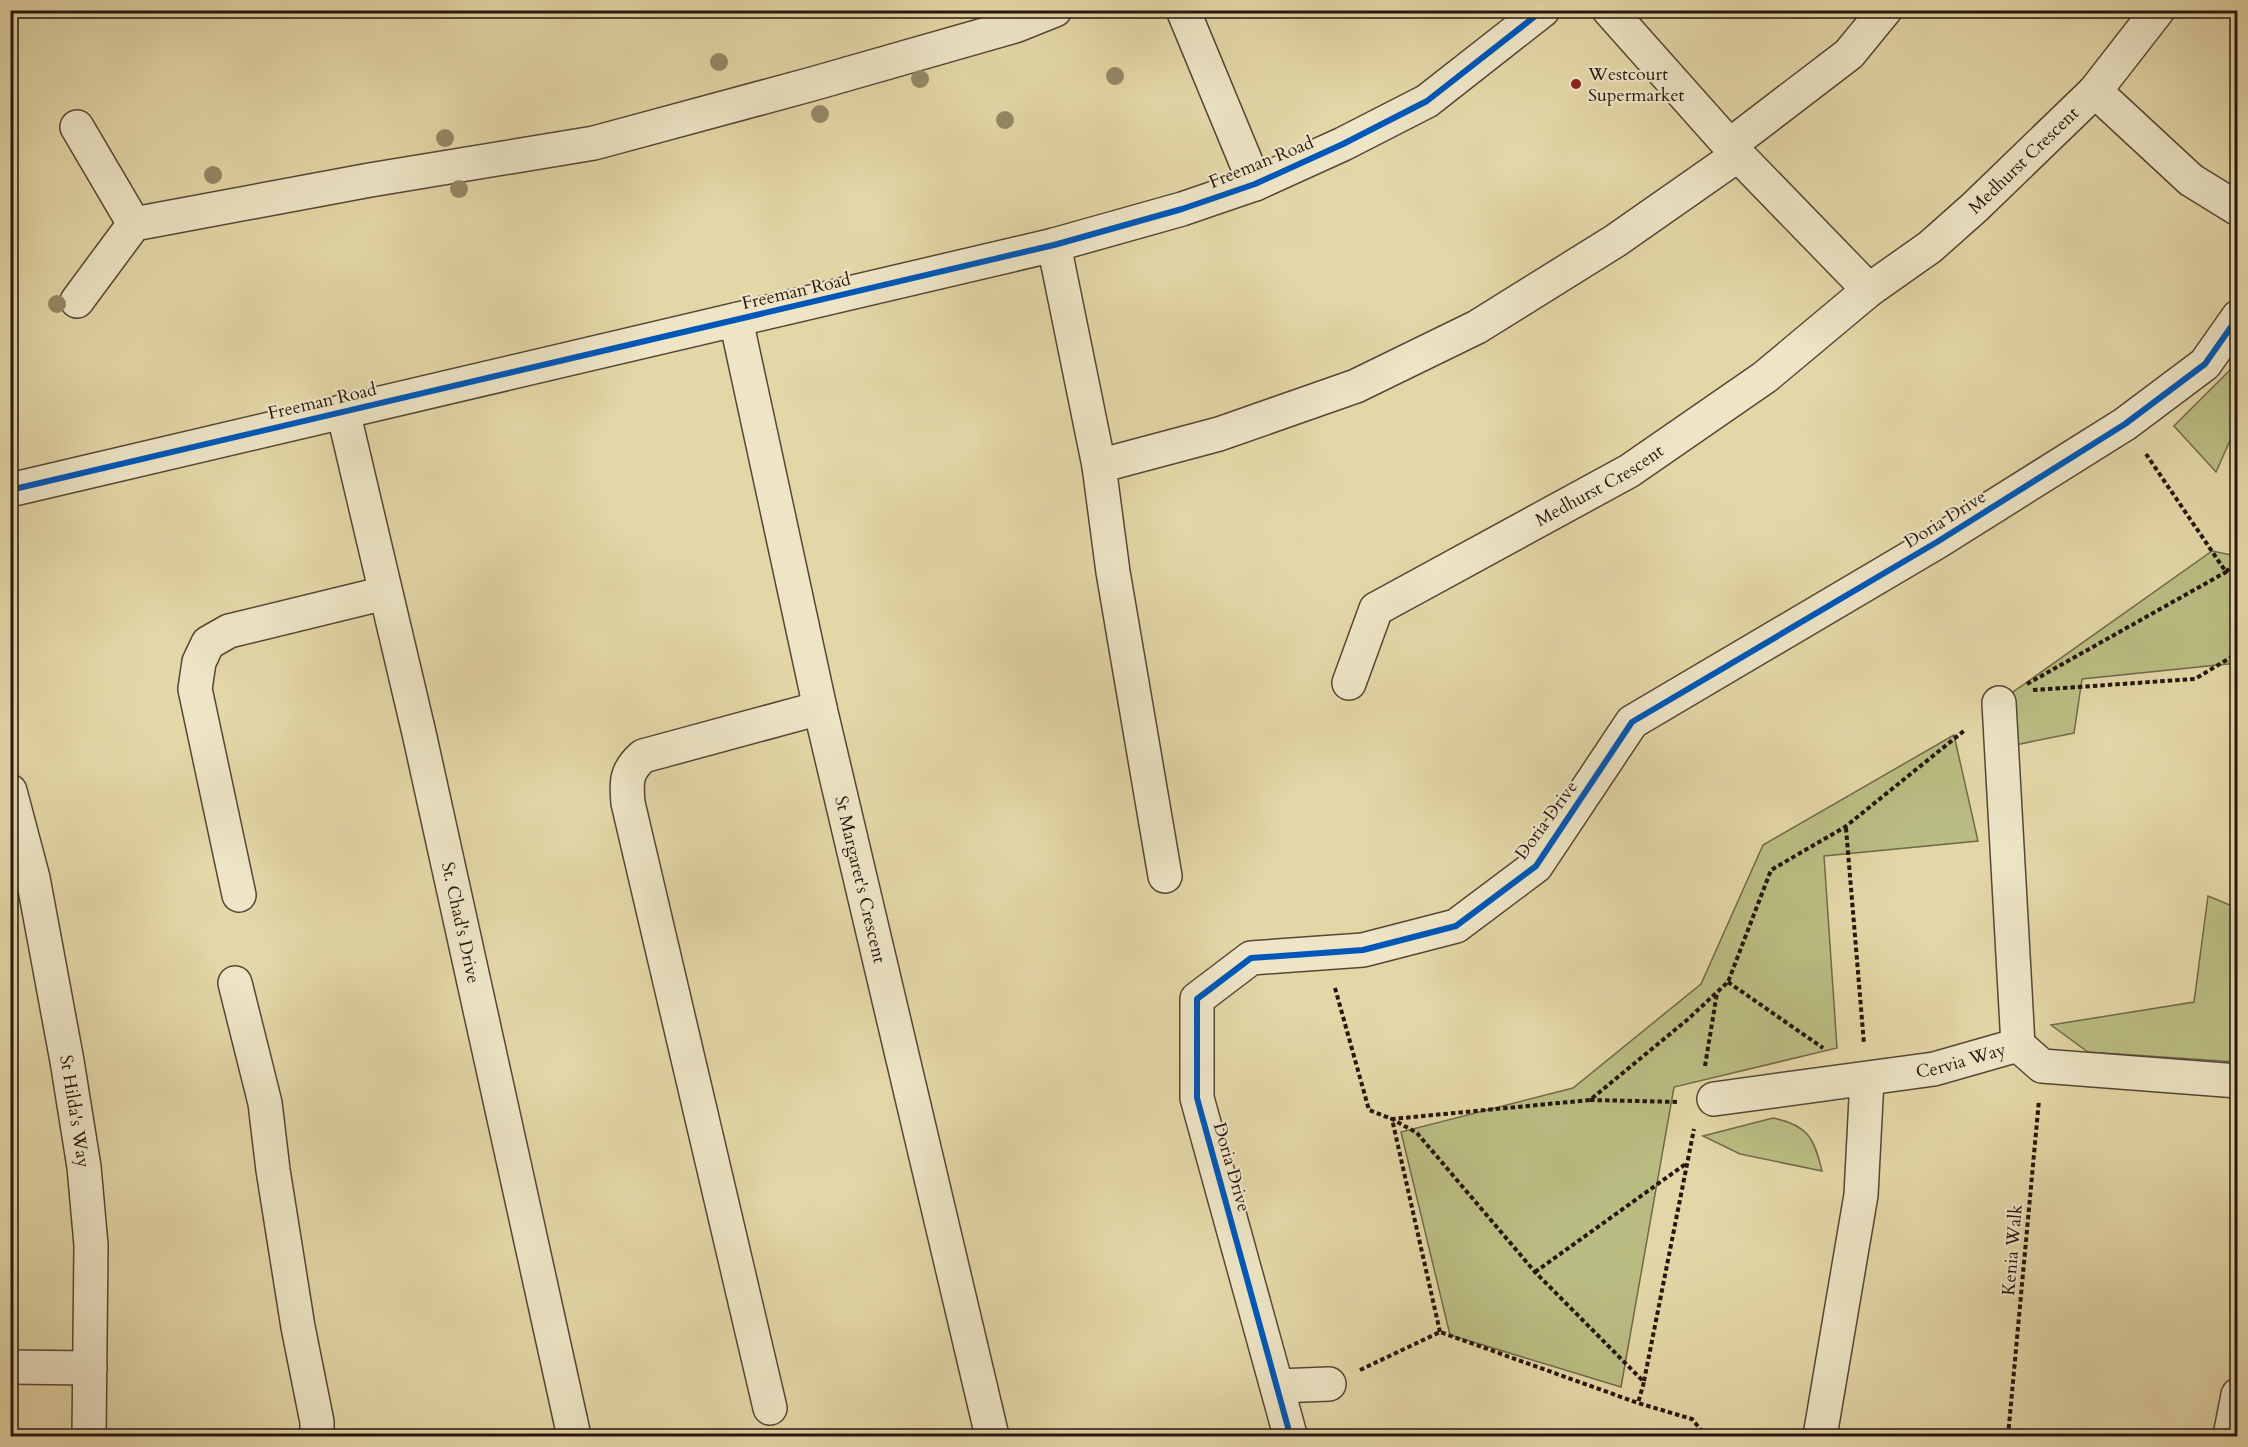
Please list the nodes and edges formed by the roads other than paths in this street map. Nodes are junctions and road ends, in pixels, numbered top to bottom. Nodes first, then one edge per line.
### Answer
1 (1054, 10) edge
2 (1183, 10) edge
3 (1543, 10) edge
4 (1610, 10) edge
5 (1885, 10) edge
6 (2158, 10) edge
7 (2095, 91) junction
8 (76, 127) dead end
9 (1734, 150) junction
10 (1255, 184) junction
11 (2238, 209) edge
12 (134, 224) junction
13 (1054, 245) junction
14 (1869, 290) junction
15 (76, 301) dead end
16 (2238, 317) edge
17 (736, 320) junction
18 (343, 411) junction
19 (1100, 466) junction
20 (10, 490) edge
21 (385, 593) junction
22 (1349, 683) dead end
23 (2006, 697) road end
24 (820, 708) junction
25 (10, 791) edge
26 (1165, 876) dead end
27 (238, 895) dead end
28 (235, 983) dead end
29 (2018, 1045) junction
30 (1868, 1079) junction
31 (2238, 1081) edge
32 (1707, 1101) road end
33 (10, 1368) edge
34 (90, 1368) junction
35 (1329, 1384) road end
36 (1277, 1386) junction
37 (2238, 1395) edge
38 (770, 1408) dead end
39 (1288, 1431) dead end
40 (89, 1437) edge
41 (317, 1437) edge
42 (574, 1437) edge
43 (992, 1437) edge
44 (1820, 1437) edge
45 (2230, 1437) edge

1 - 12 street
2 - 10 street
3 - 10 street, Freeman Road
4 - 9 street
5 - 9 street
6 - 7 street, Medhurst Crescent
7 - 11 street
7 - 14 street, Medhurst Crescent
8 - 12 street
9 - 14 street
9 - 19 street
10 - 13 street, Freeman Road
12 - 15 street
13 - 17 street, Freeman Road
13 - 19 street
14 - 22 street, Medhurst Crescent
16 - 36 street, Doria Drive
17 - 18 street, Freeman Road
17 - 24 street, St Margaret's Crescent
18 - 20 street, Freeman Road
18 - 21 street, St. Chad's Drive
19 - 26 street
21 - 27 street
21 - 42 street, St. Chad's Drive
23 - 29 street
24 - 38 street
24 - 43 street, St Margaret's Crescent
25 - 34 street, St Hilda's Way
28 - 41 street
29 - 30 street, Cervia Way
29 - 31 street, Cervia Way
30 - 32 street, Cervia Way
30 - 44 street
33 - 34 street
34 - 40 street, St Hilda's Way
35 - 36 street
36 - 39 street, Doria Drive
37 - 45 street

